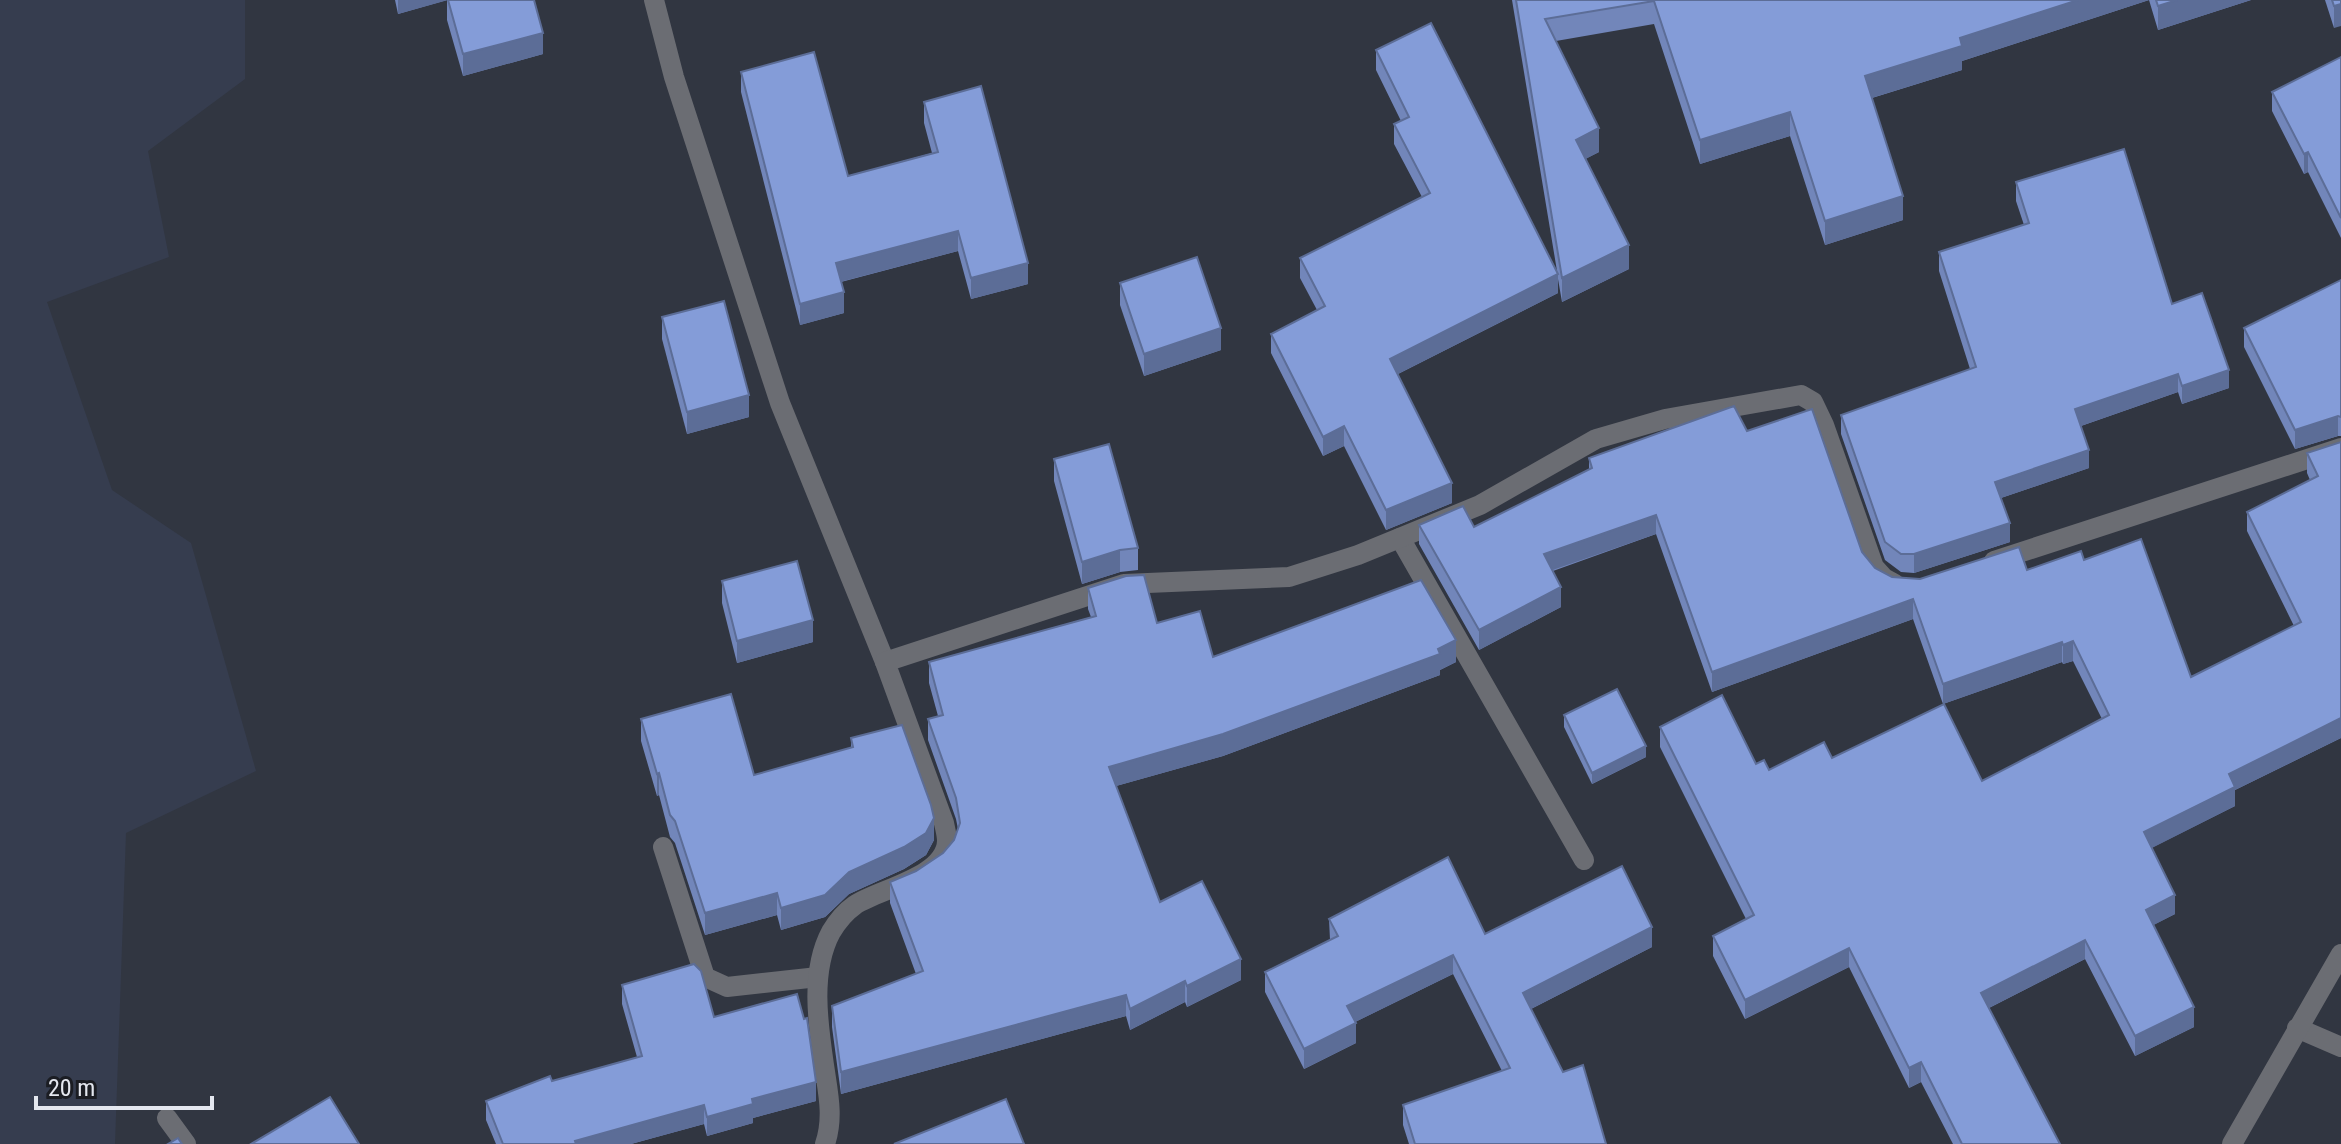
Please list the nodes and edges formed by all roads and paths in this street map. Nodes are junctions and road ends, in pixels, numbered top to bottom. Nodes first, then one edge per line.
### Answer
1 (654, 0) edge
2 (2341, 448) edge
3 (1400, 538) junction
4 (1972, 568) edge
5 (1916, 586) edge
6 (885, 662) junction
7 (663, 847) dead end
8 (1584, 860) dead end
9 (2341, 954) edge
10 (818, 977) junction
11 (2297, 1028) junction
12 (2341, 1047) edge
13 (167, 1118) dead end
14 (186, 1144) edge
15 (825, 1144) edge
16 (2232, 1144) edge

1 - 6 street
2 - 4 street
3 - 5 street
3 - 6 street
3 - 8 street
6 - 10 street
7 - 10 street
9 - 11 street
10 - 15 street
11 - 12 street
11 - 16 street
13 - 14 street

